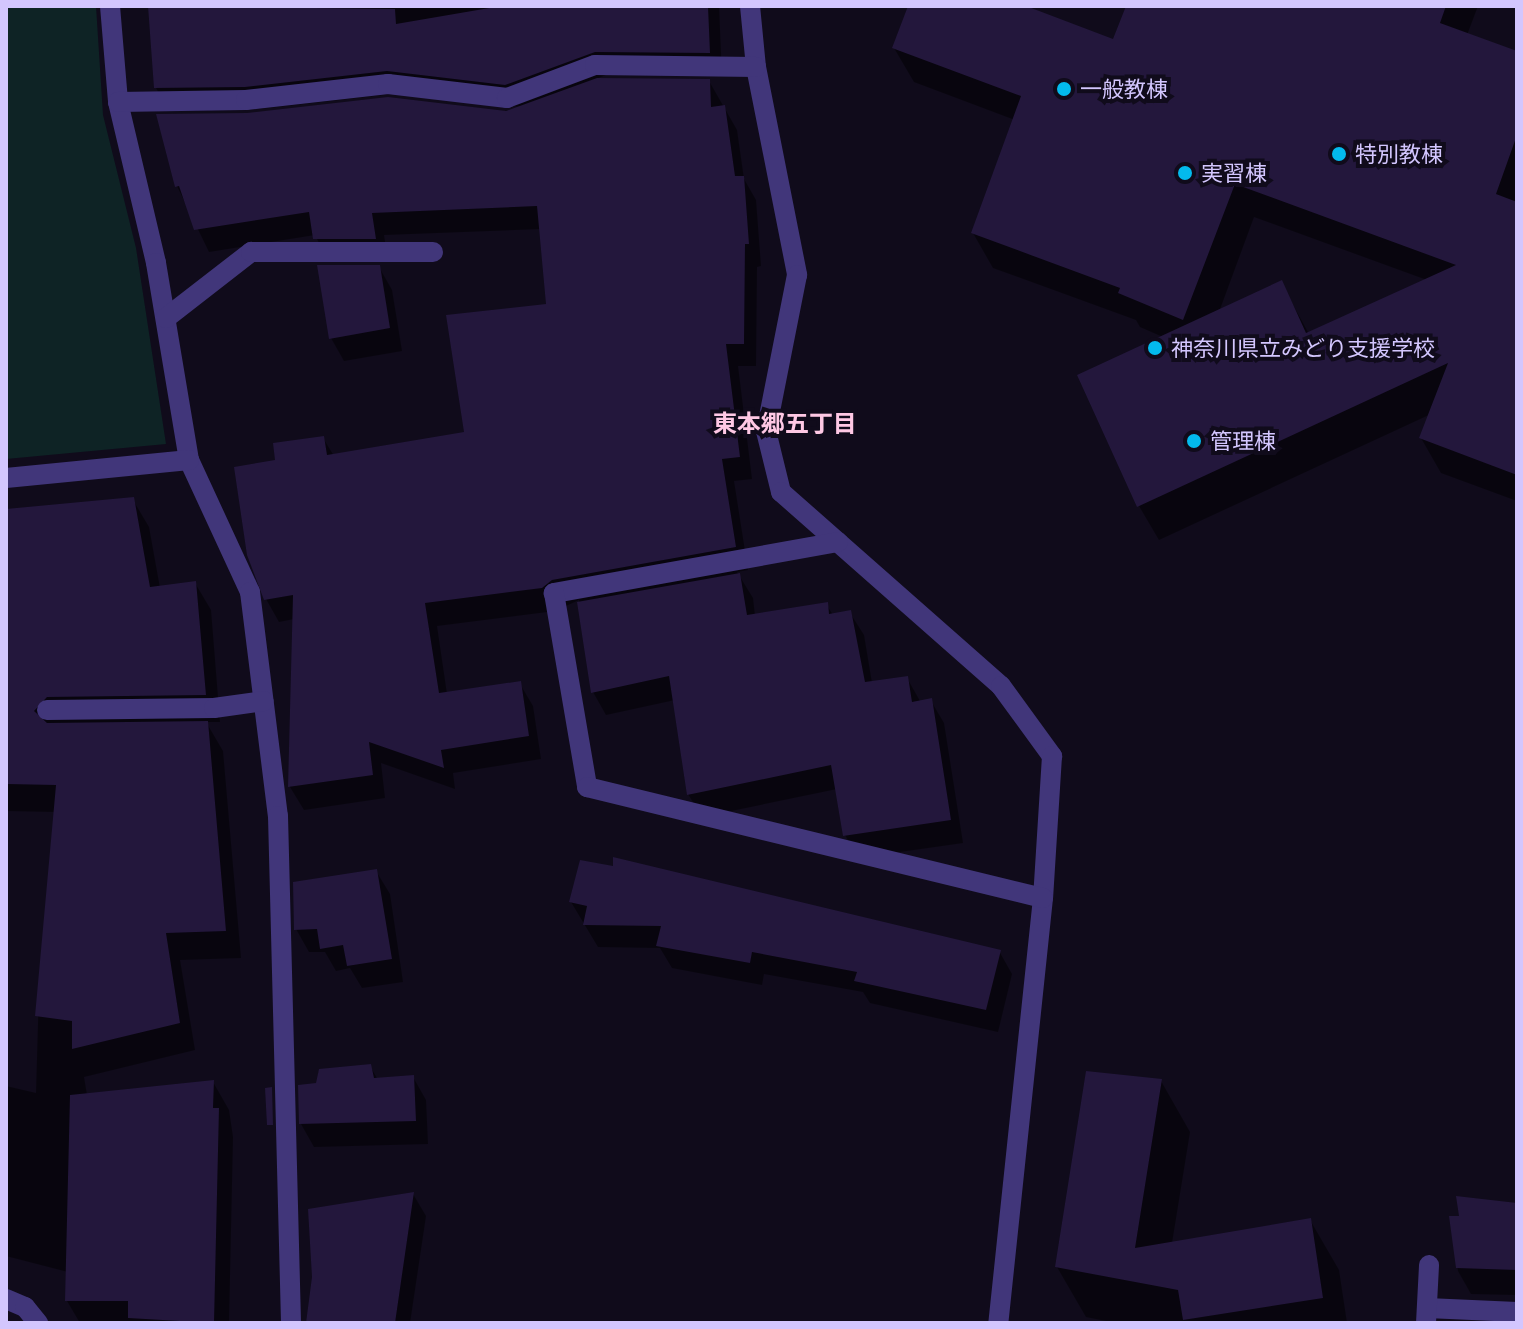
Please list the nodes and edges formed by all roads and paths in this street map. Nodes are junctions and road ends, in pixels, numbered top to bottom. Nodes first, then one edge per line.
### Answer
1 (110, 6) edge
2 (750, 6) edge
3 (756, 67) junction
4 (118, 102) junction
5 (433, 252) dead end
6 (166, 318) junction
7 (189, 460) junction
8 (6, 478) edge
9 (838, 542) junction
10 (264, 701) junction
11 (47, 710) dead end
12 (1043, 898) junction
13 (1429, 1265) dead end
14 (6, 1299) edge
15 (1517, 1312) edge
16 (1426, 1316) edge
17 (38, 1323) edge
18 (291, 1323) edge
19 (998, 1323) edge

1 - 4 street
2 - 3 street
3 - 4 street
3 - 9 street
4 - 6 street
5 - 6 street
6 - 7 street
7 - 8 street
7 - 10 street
9 - 12 street
9 - 12 street
10 - 11 street
10 - 18 street
12 - 19 street
13 - 16 street
14 - 17 street
15 - 16 street

